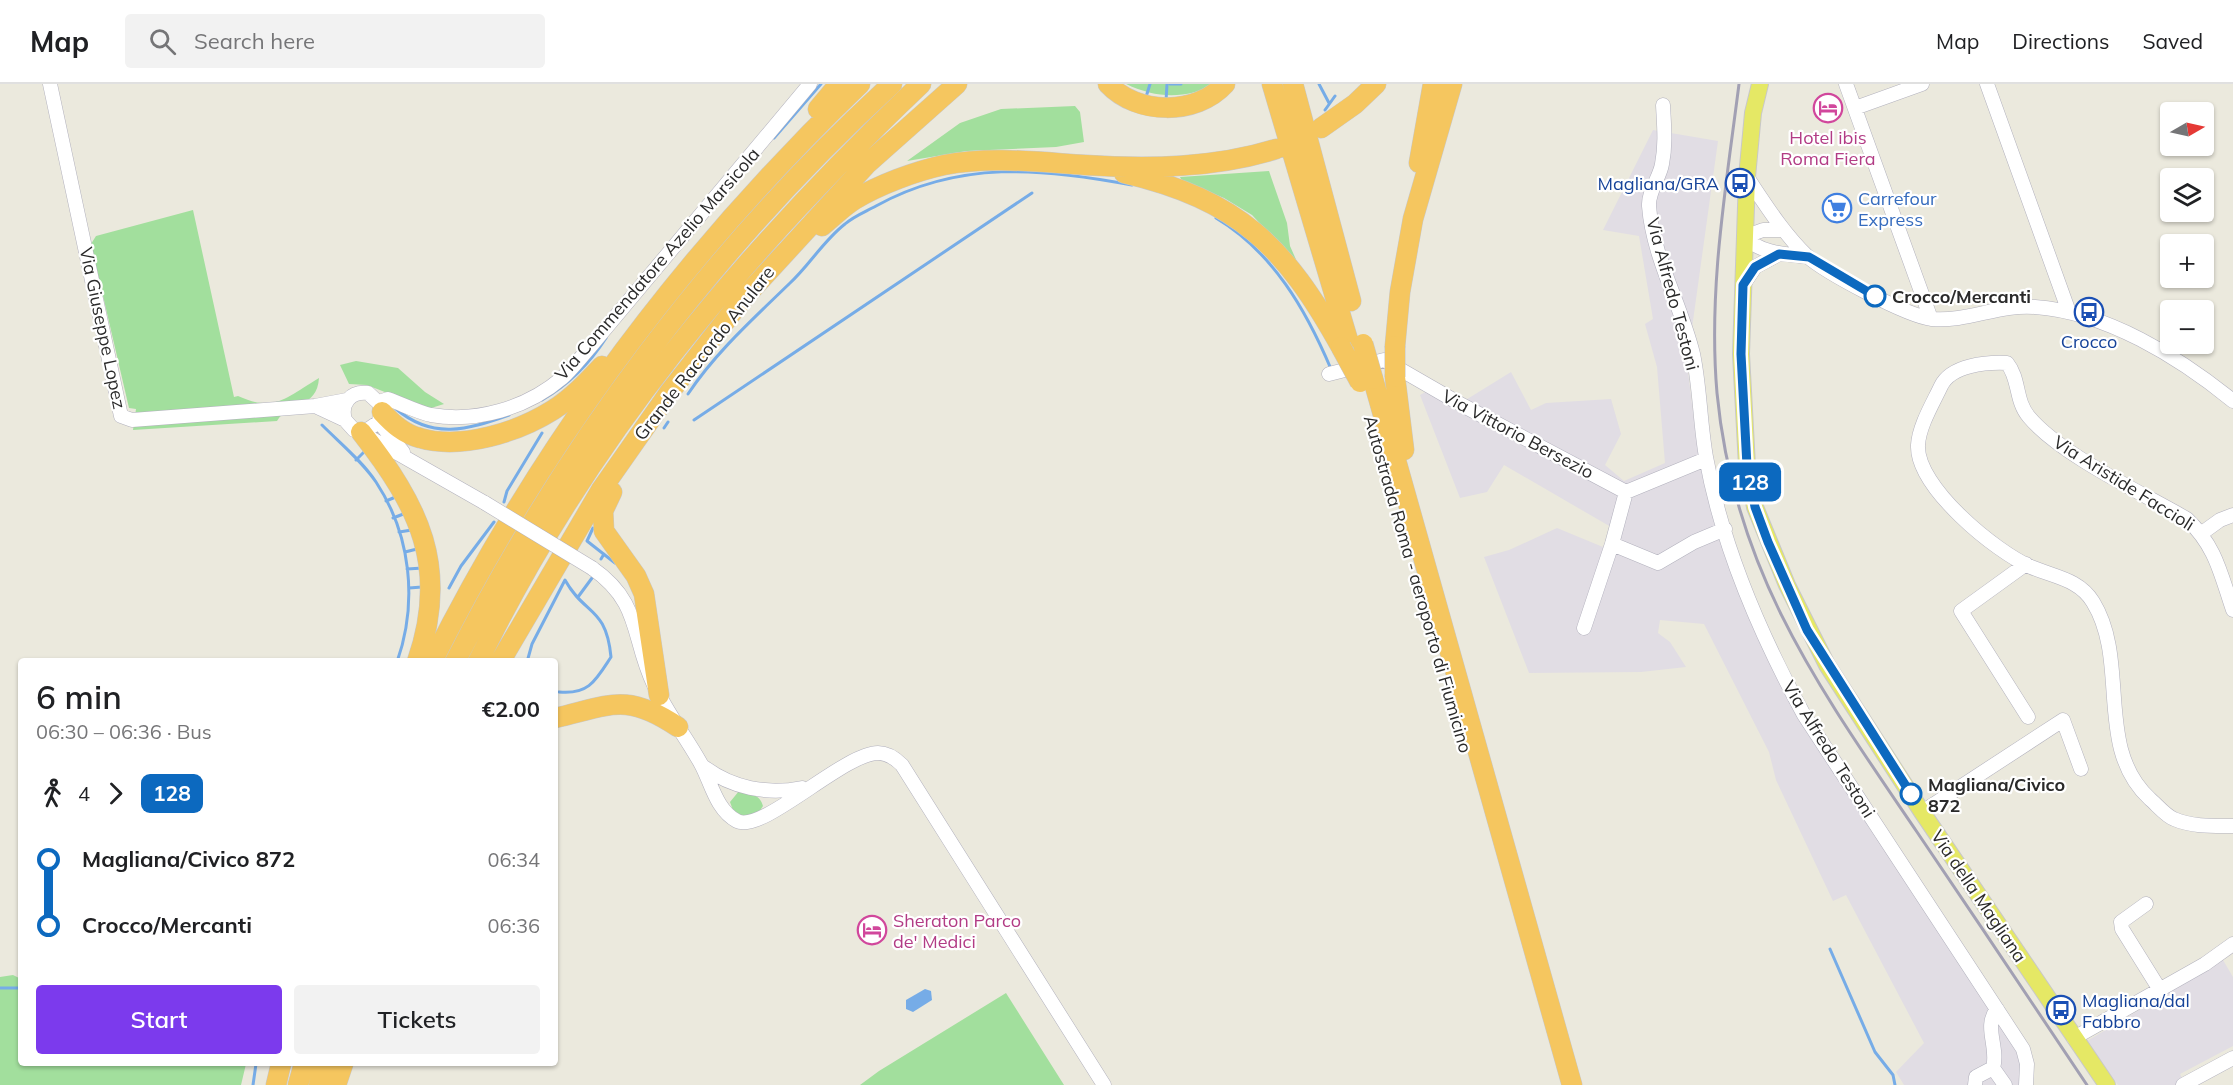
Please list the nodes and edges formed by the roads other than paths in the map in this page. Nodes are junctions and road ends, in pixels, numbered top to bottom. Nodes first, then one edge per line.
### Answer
1 (50, 84) edge
2 (810, 84) edge
3 (839, 84) edge
4 (860, 84) edge
5 (892, 84) edge
6 (921, 84) edge
7 (957, 84) edge
8 (1108, 84) edge
9 (1225, 84) edge
10 (1272, 84) edge
11 (1293, 84) edge
12 (1376, 84) edge
13 (1433, 84) edge
14 (1452, 84) edge
15 (1760, 84) edge
16 (1846, 84) edge
17 (1922, 84) edge
18 (1987, 84) edge
19 (1663, 105) dead end
20 (1855, 108) junction
21 (1321, 128) dead end
22 (1276, 149) dead end
23 (1089, 165) junction
24 (1747, 177) junction
25 (736, 213) junction
26 (1413, 219) junction
27 (1762, 230) junction
28 (1784, 230) junction
29 (1744, 237) junction
30 (1761, 249) junction
31 (1779, 254) junction
32 (1809, 257) junction
33 (1743, 285) junction
34 (741, 301) junction
35 (2069, 312) junction
36 (1931, 318) junction
37 (642, 326) junction
38 (1352, 346) junction
39 (1329, 374) dead end
40 (1367, 380) junction
41 (669, 393) junction
42 (347, 400) junction
43 (2233, 401) edge
44 (315, 406) junction
45 (380, 412) junction
46 (345, 420) junction
47 (361, 432) junction
48 (408, 458) junction
49 (1706, 459) junction
50 (1626, 492) junction
51 (2227, 517) edge
52 (2187, 519) junction
53 (1725, 529) junction
54 (2202, 533) junction
55 (1612, 544) junction
56 (2026, 564) junction
57 (1426, 570) junction
58 (2233, 610) edge
59 (1584, 628) dead end
60 (418, 658) edge
61 (434, 658) edge
62 (457, 658) edge
63 (480, 658) edge
64 (502, 658) edge
65 (659, 695) junction
66 (558, 717) edge
67 (2028, 717) dead end
68 (678, 727) junction
69 (701, 764) junction
70 (2081, 769) dead end
71 (737, 785) junction
72 (810, 787) junction
73 (761, 789) junction
74 (725, 811) junction
75 (1922, 812) junction
76 (761, 818) junction
77 (2233, 826) edge
78 (2146, 904) dead end
79 (2233, 944) edge
80 (2160, 990) junction
81 (1997, 1009) junction
82 (2074, 1038) junction
83 (2233, 1058) edge
84 (281, 1066) edge
85 (303, 1066) edge
86 (324, 1066) edge
87 (342, 1066) edge
88 (1993, 1068) junction
89 (276, 1085) edge
90 (298, 1085) edge
91 (319, 1085) edge
92 (336, 1085) edge
93 (1104, 1085) edge
94 (1559, 1085) edge
95 (1572, 1085) edge
96 (1975, 1085) edge
97 (2005, 1085) edge
98 (2026, 1085) edge
99 (2107, 1085) edge
100 (2183, 1085) edge

1 - 44 street, Via Giuseppe Lopez
2 - 45 street, Via Commendatore Azelio Marsicola
3 - 25 highway
4 - 25 highway
5 - 62 highway
6 - 63 highway, Grande Raccordo Anulare
7 - 34 highway, Grande Raccordo Anulare
8 - 9 highway
10 - 38 highway, Autostrada Roma - aeroporto di Fiumicino
11 - 38 highway, Autostrada Roma - aeroporto di Fiumicino
12 - 21 highway
13 - 26 highway
14 - 26 highway
15 - 24 main road, Via della Magliana
16 - 20 street
17 - 20 street
18 - 35 street
19 - 49 street, Via Alfredo Testoni
20 - 36 street
22 - 23 highway
23 - 34 highway
23 - 38 highway
24 - 28 street
24 - 29 main road, Via della Magliana
25 - 37 highway
26 - 57 highway, bridge
27 - 28 street
27 - 29 street
27 - 30 street
28 - 32 street
29 - 30 street
29 - 33 main road, Via della Magliana
30 - 31 street
31 - 32 street
31 - 33 street
32 - 36 street
33 - 75 main road, Via della Magliana
34 - 41 highway, Grande Raccordo Anulare
35 - 36 street
35 - 43 street
37 - 45 highway
37 - 61 highway
38 - 40 highway, Autostrada Roma - aeroporto di Fiumicino, bridge
39 - 50 street, Via Vittorio Bersezio
40 - 57 highway, Autostrada Roma - aeroporto di Fiumicino
40 - 94 highway, Autostrada Roma - aeroporto di Fiumicino
41 - 64 highway, Grande Raccordo Anulare
41 - 65 highway
42 - 44 street, Via Giuseppe Lopez
42 - 45 street
42 - 46 street
44 - 46 street, Via Giuseppe Lopez
45 - 47 street
45 - 48 street
46 - 47 street
47 - 48 street
47 - 60 highway
48 - 65 street, bridge
49 - 50 street
49 - 53 street, Via Alfredo Testoni
50 - 55 street
51 - 52 street
51 - 54 street
52 - 54 street, Via Aristide Faccioli
52 - 56 street, Via Aristide Faccioli
53 - 55 street
53 - 81 street, Via Alfredo Testoni
54 - 58 street, Via Aristide Faccioli
55 - 59 street
56 - 67 street
56 - 77 street, Via Aristide Faccioli
57 - 95 highway, Autostrada Roma - aeroporto di Fiumicino
65 - 68 street
66 - 68 highway
68 - 69 street
69 - 71 street
69 - 74 street
70 - 75 street
71 - 73 street
71 - 74 street
72 - 73 street
72 - 76 street
72 - 93 street
73 - 76 street
74 - 76 street
75 - 82 main road, Via della Magliana
78 - 80 street
79 - 80 street
80 - 82 street
81 - 88 street
81 - 98 street, Via Alfredo Testoni
82 - 99 main road, Via della Magliana
83 - 100 street
84 - 89 highway
85 - 90 highway
86 - 91 highway
87 - 92 highway
88 - 96 street
88 - 97 street

